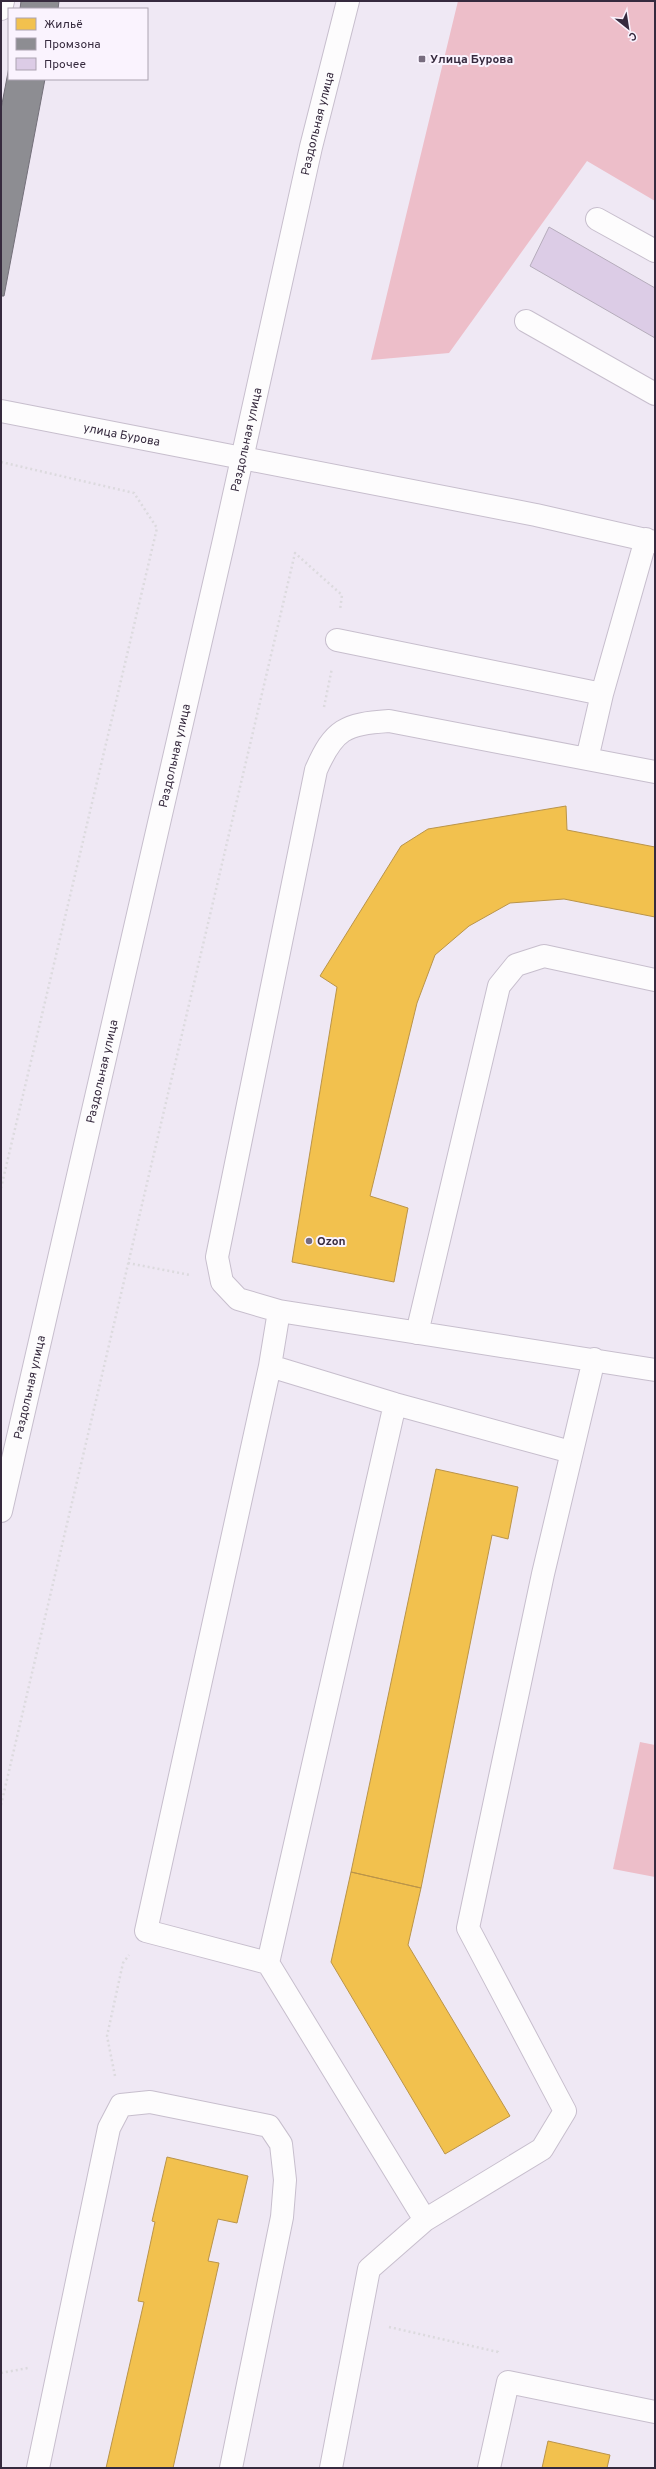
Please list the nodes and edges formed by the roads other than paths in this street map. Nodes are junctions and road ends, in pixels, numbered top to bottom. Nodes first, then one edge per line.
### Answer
1 (2, 1) edge
2 (348, 1) edge
3 (1, 9) edge
4 (597, 219) dead end
5 (655, 251) edge
6 (526, 321) dead end
7 (655, 394) edge
8 (1, 411) edge
9 (242, 458) junction
10 (650, 540) edge
11 (337, 640) dead end
12 (602, 694) junction
13 (587, 759) junction
14 (655, 772) edge
15 (655, 980) edge
16 (279, 1311) junction
17 (417, 1333) junction
18 (594, 1359) junction
19 (270, 1366) junction
20 (655, 1370) edge
21 (395, 1404) junction
22 (571, 1452) junction
23 (1, 1511) edge
24 (268, 1963) junction
25 (425, 2220) junction
26 (655, 2412) edge
27 (38, 2468) edge
28 (231, 2468) edge
29 (330, 2468) edge
30 (489, 2468) edge

1 - 3 main road
2 - 9 main road, Раздольная улица
4 - 5 main road
6 - 7 main road
8 - 9 main road, улица Бурова
9 - 10 main road, улица Бурова
9 - 23 main road, Раздольная улица
10 - 12 main road
11 - 12 main road
12 - 13 main road
13 - 14 main road
13 - 16 main road
15 - 17 main road
16 - 17 main road
16 - 19 main road
17 - 18 main road
18 - 20 main road
18 - 22 main road
19 - 21 main road
19 - 24 main road
21 - 22 main road
21 - 24 main road
22 - 25 main road
24 - 25 main road
25 - 29 main road
26 - 30 main road
27 - 28 main road

